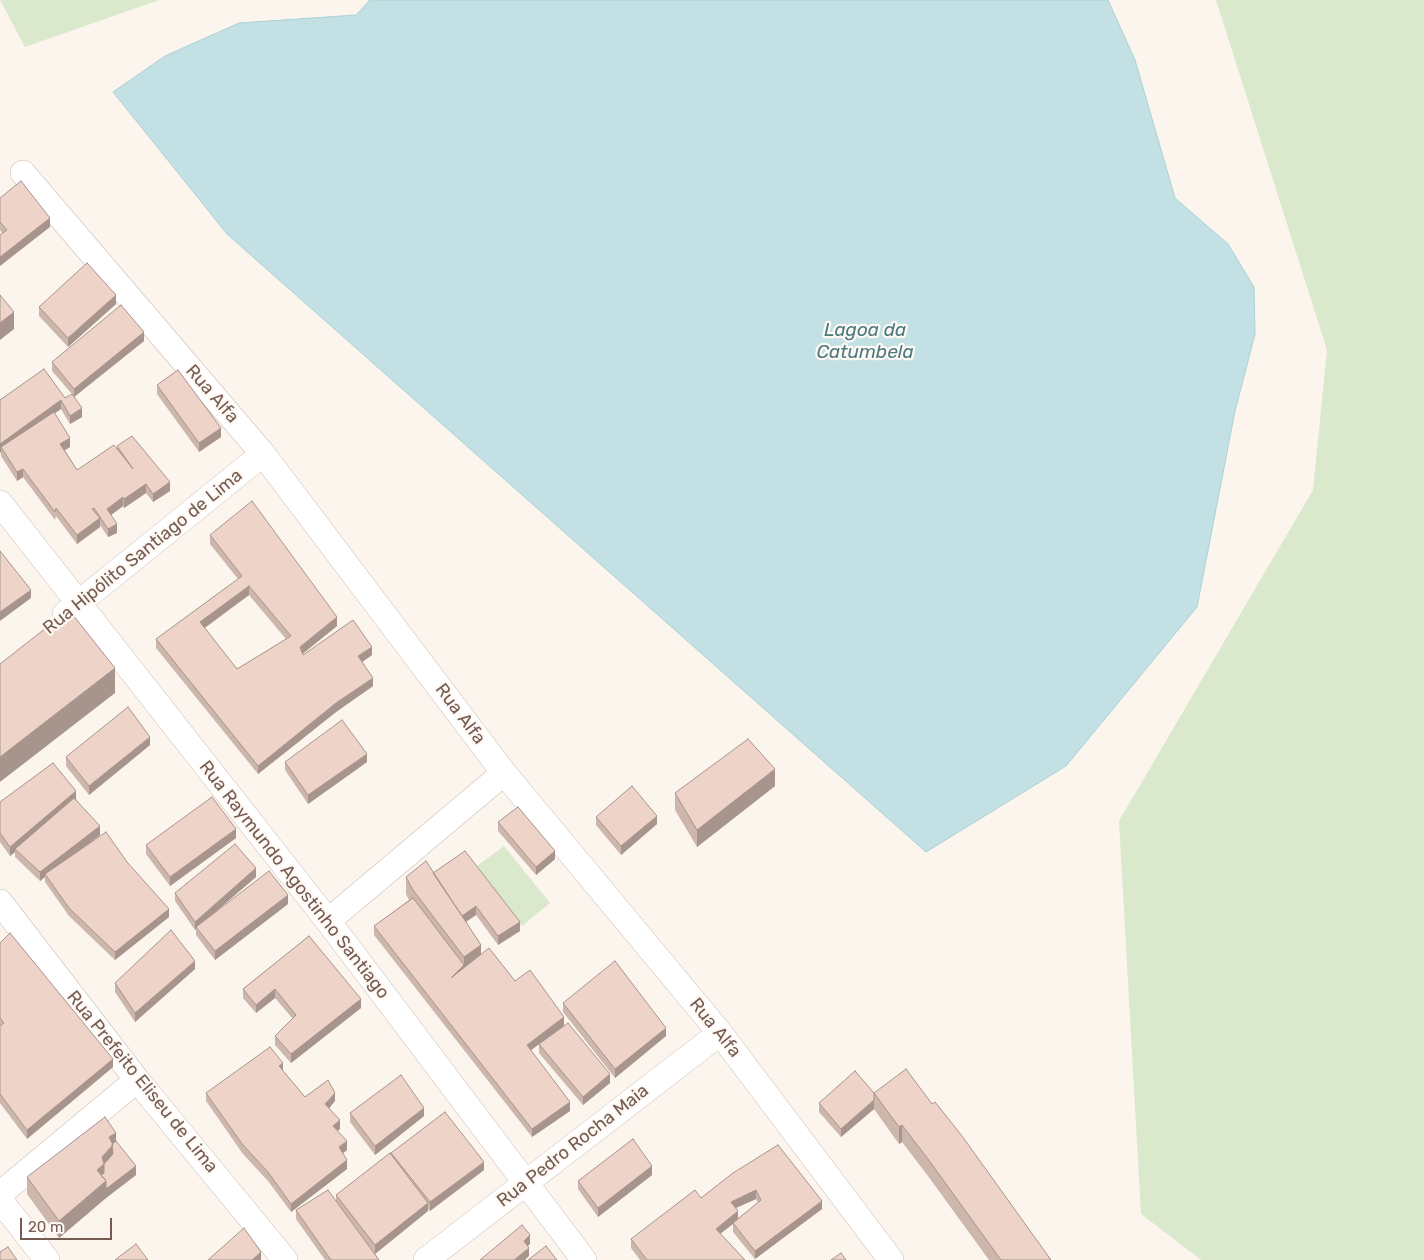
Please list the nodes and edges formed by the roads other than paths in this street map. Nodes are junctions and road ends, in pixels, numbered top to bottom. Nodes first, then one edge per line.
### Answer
1 (23, 173) dead end
2 (263, 454) junction
3 (0, 503) edge
4 (78, 603) junction
5 (50, 627) edge
6 (504, 773) junction
7 (0, 902) edge
8 (328, 920) junction
9 (720, 1033) junction
10 (137, 1080) junction
11 (524, 1184) junction
12 (0, 1194) edge
13 (0, 1200) edge
14 (47, 1260) edge
15 (286, 1260) edge
16 (426, 1260) edge
17 (584, 1260) edge
18 (891, 1260) edge

1 - 2 street, Rua Alfa
2 - 4 street, Rua Hipólito Santiago de Lima
2 - 6 street, Rua Alfa
3 - 4 street, Rua Raymundo Agostinho Santiago
4 - 5 street, Rua Hipólito Santiago de Lima
4 - 8 street, Rua Raymundo Agostinho Santiago
6 - 8 street
6 - 9 street, Rua Alfa
7 - 10 street, Rua Prefeito Eliseu de Lima
8 - 11 street, Rua Raymundo Agostinho Santiago
9 - 11 street, Rua Pedro Rocha Maia
9 - 18 street, Rua Alfa
10 - 12 street
10 - 15 street, Rua Prefeito Eliseu de Lima
11 - 16 street, Rua Pedro Rocha Maia
11 - 17 street, Rua Raymundo Agostinho Santiago
13 - 14 street

